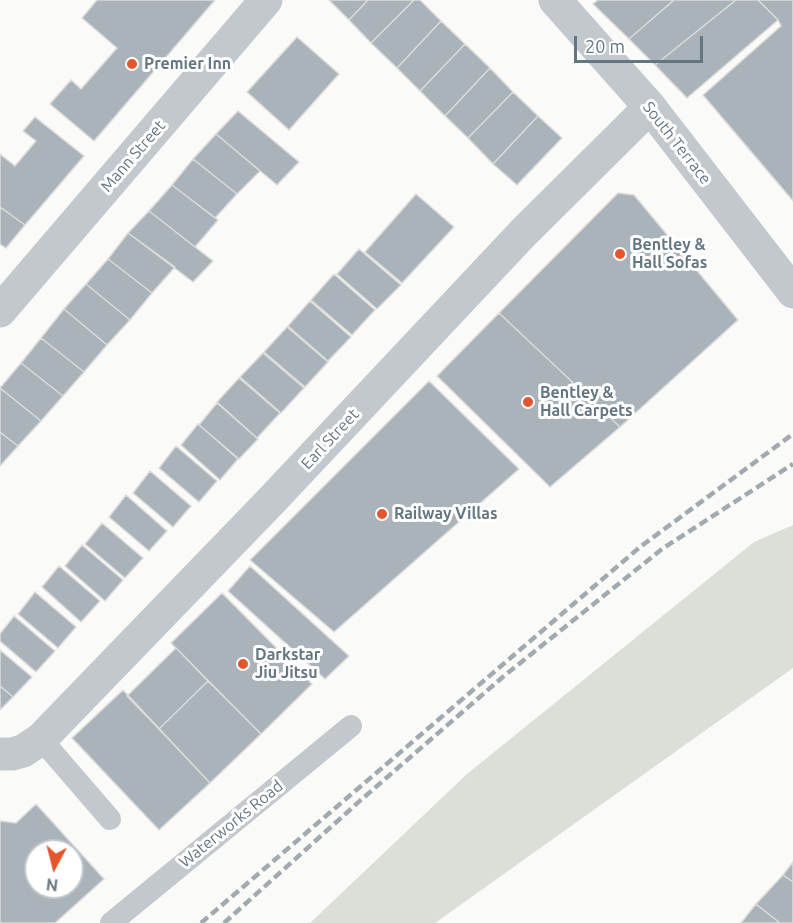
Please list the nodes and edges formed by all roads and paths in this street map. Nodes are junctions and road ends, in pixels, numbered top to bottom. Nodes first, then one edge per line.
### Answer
1 (266, 0) edge
2 (555, 0) edge
3 (650, 107) junction
4 (793, 292) edge
5 (0, 311) edge
6 (351, 726) dead end
7 (41, 739) junction
8 (0, 754) edge
9 (110, 819) dead end
10 (111, 923) edge

1 - 5 street, Mann Street
2 - 3 street, South Terrace
3 - 4 street, South Terrace
3 - 7 street, Earl Street
6 - 10 lane, Waterworks Road
7 - 8 street, Earl Street
7 - 9 lane

